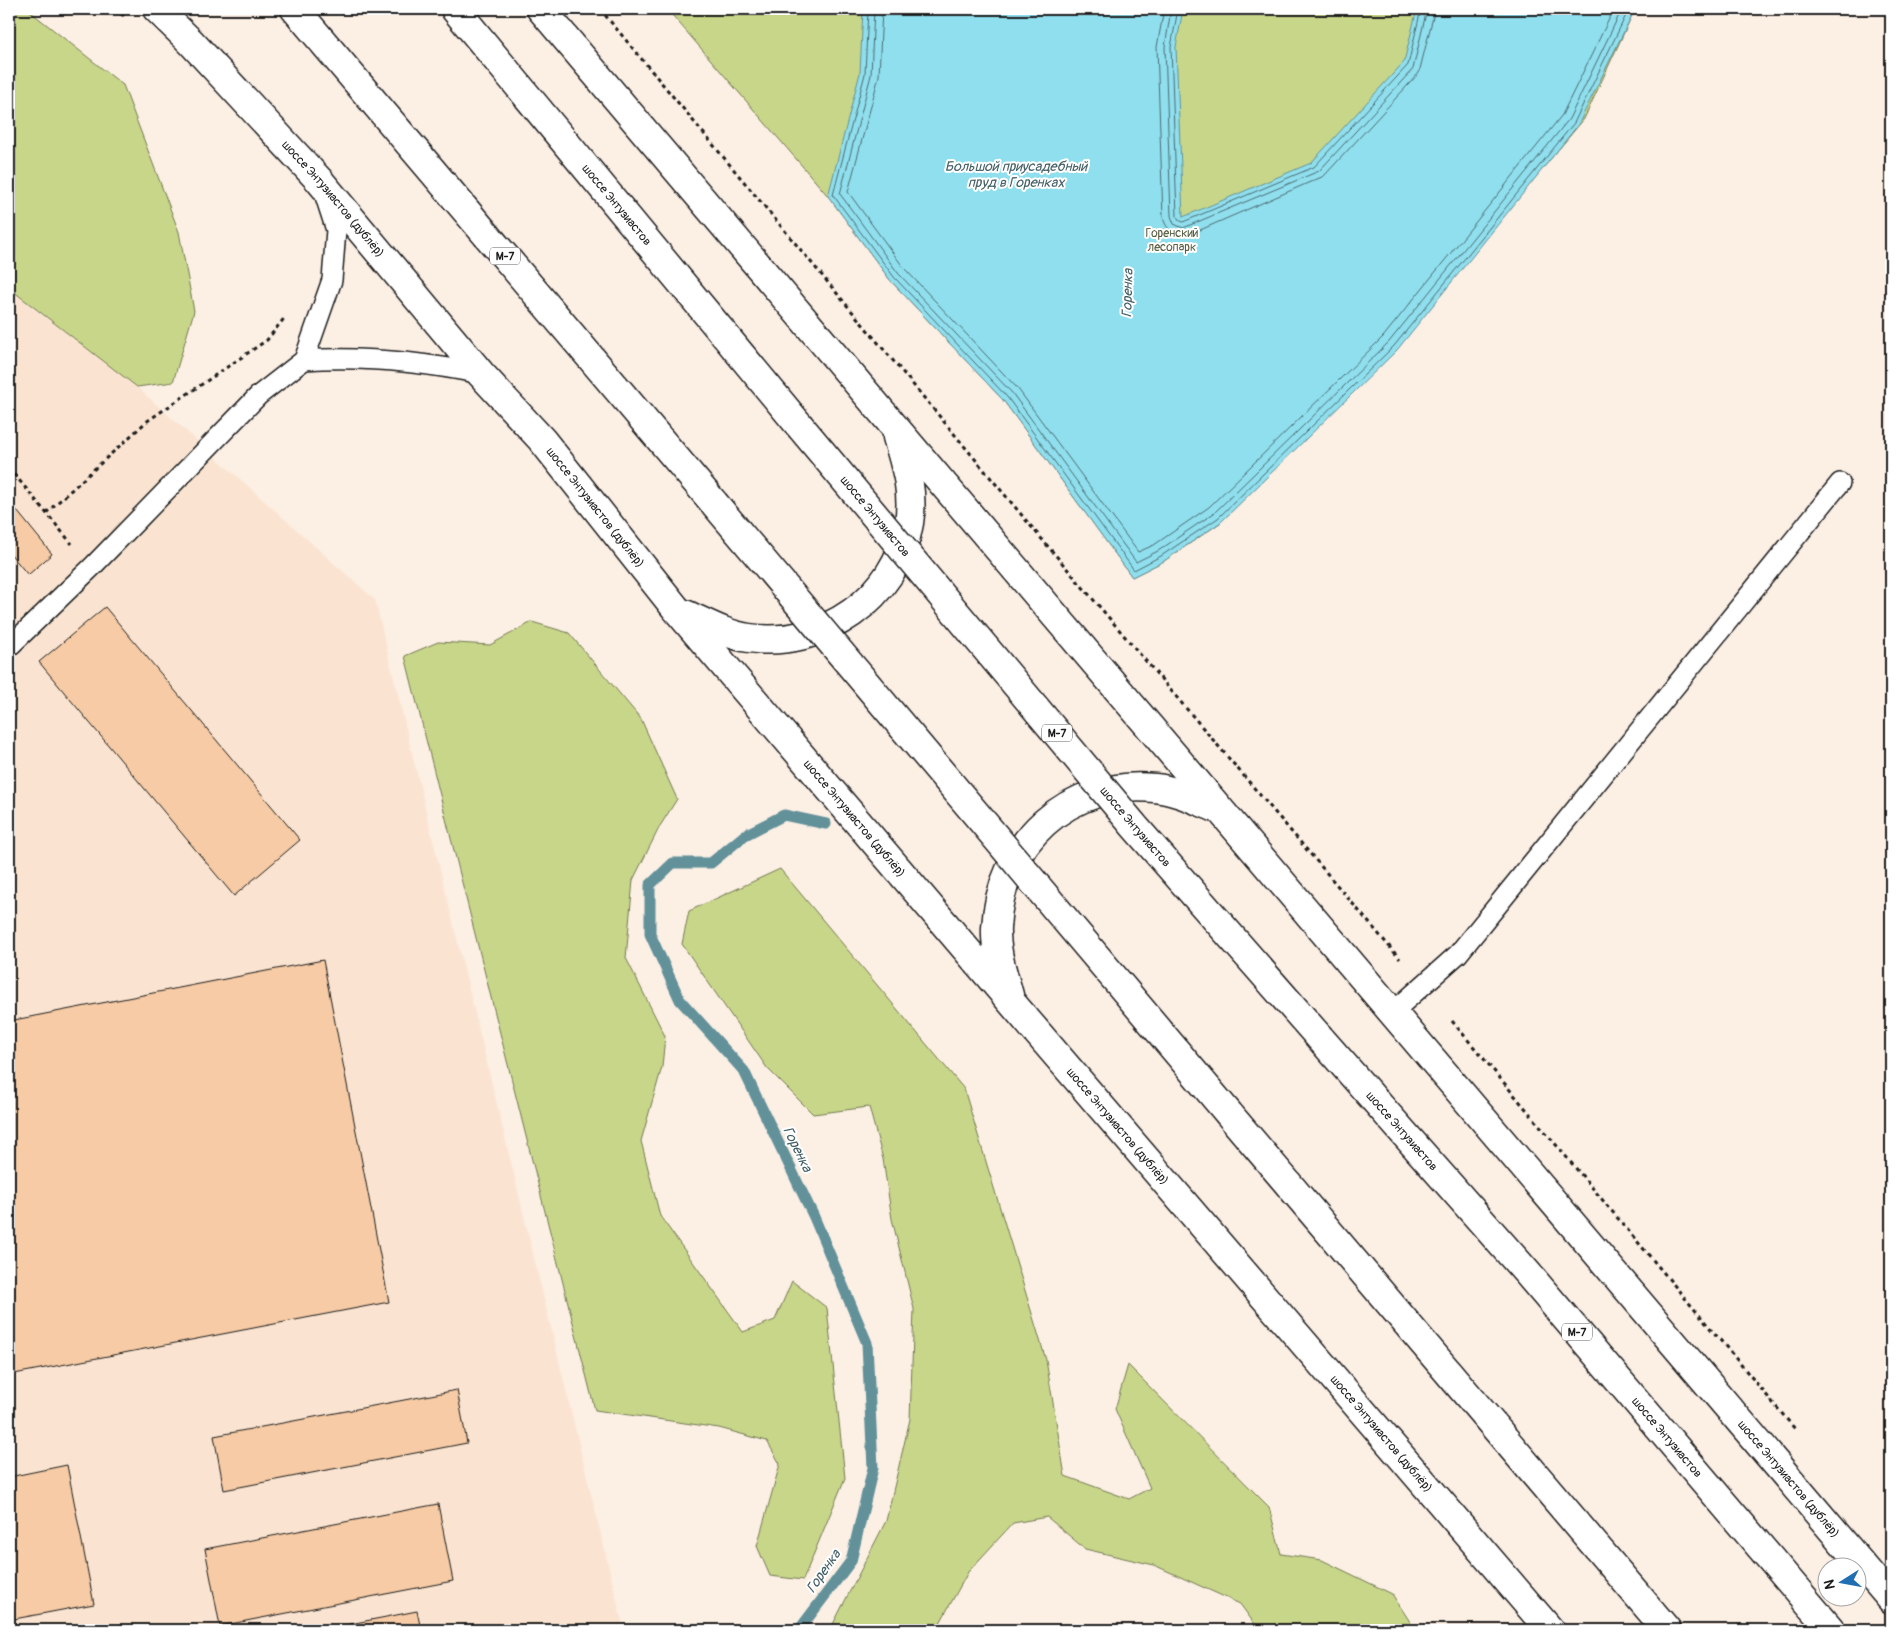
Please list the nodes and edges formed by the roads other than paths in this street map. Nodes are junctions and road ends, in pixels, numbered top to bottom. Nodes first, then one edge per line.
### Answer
1 (157, 9) edge
2 (295, 9) edge
3 (455, 9) edge
4 (542, 9) edge
5 (320, 180) junction
6 (304, 360) junction
7 (481, 374) junction
8 (893, 424) junction
9 (1840, 483) dead end
10 (677, 610) junction
11 (9, 647) edge
12 (1220, 809) junction
13 (1012, 1004) junction
14 (1393, 1012) junction
15 (1891, 1599) edge
16 (1550, 1630) edge
17 (1667, 1630) edge
18 (1831, 1630) edge

1 - 5 main road, шоссе Энтузиастов (дублёр)
2 - 17 main road, М-7, bridge
3 - 18 main road, шоссе Энтузиастов / М-7, bridge
4 - 8 main road, шоссе Энтузиастов (дублёр)
5 - 6 lane
5 - 7 main road, шоссе Энтузиастов (дублёр)
6 - 7 lane
6 - 11 lane
7 - 10 main road, шоссе Энтузиастов (дублёр)
8 - 10 main road
8 - 12 main road, шоссе Энтузиастов (дублёр)
9 - 14 lane
10 - 13 main road, шоссе Энтузиастов (дублёр)
12 - 13 main road
12 - 14 main road, шоссе Энтузиастов (дублёр)
13 - 16 main road, шоссе Энтузиастов (дублёр)
14 - 15 main road, шоссе Энтузиастов (дублёр)

